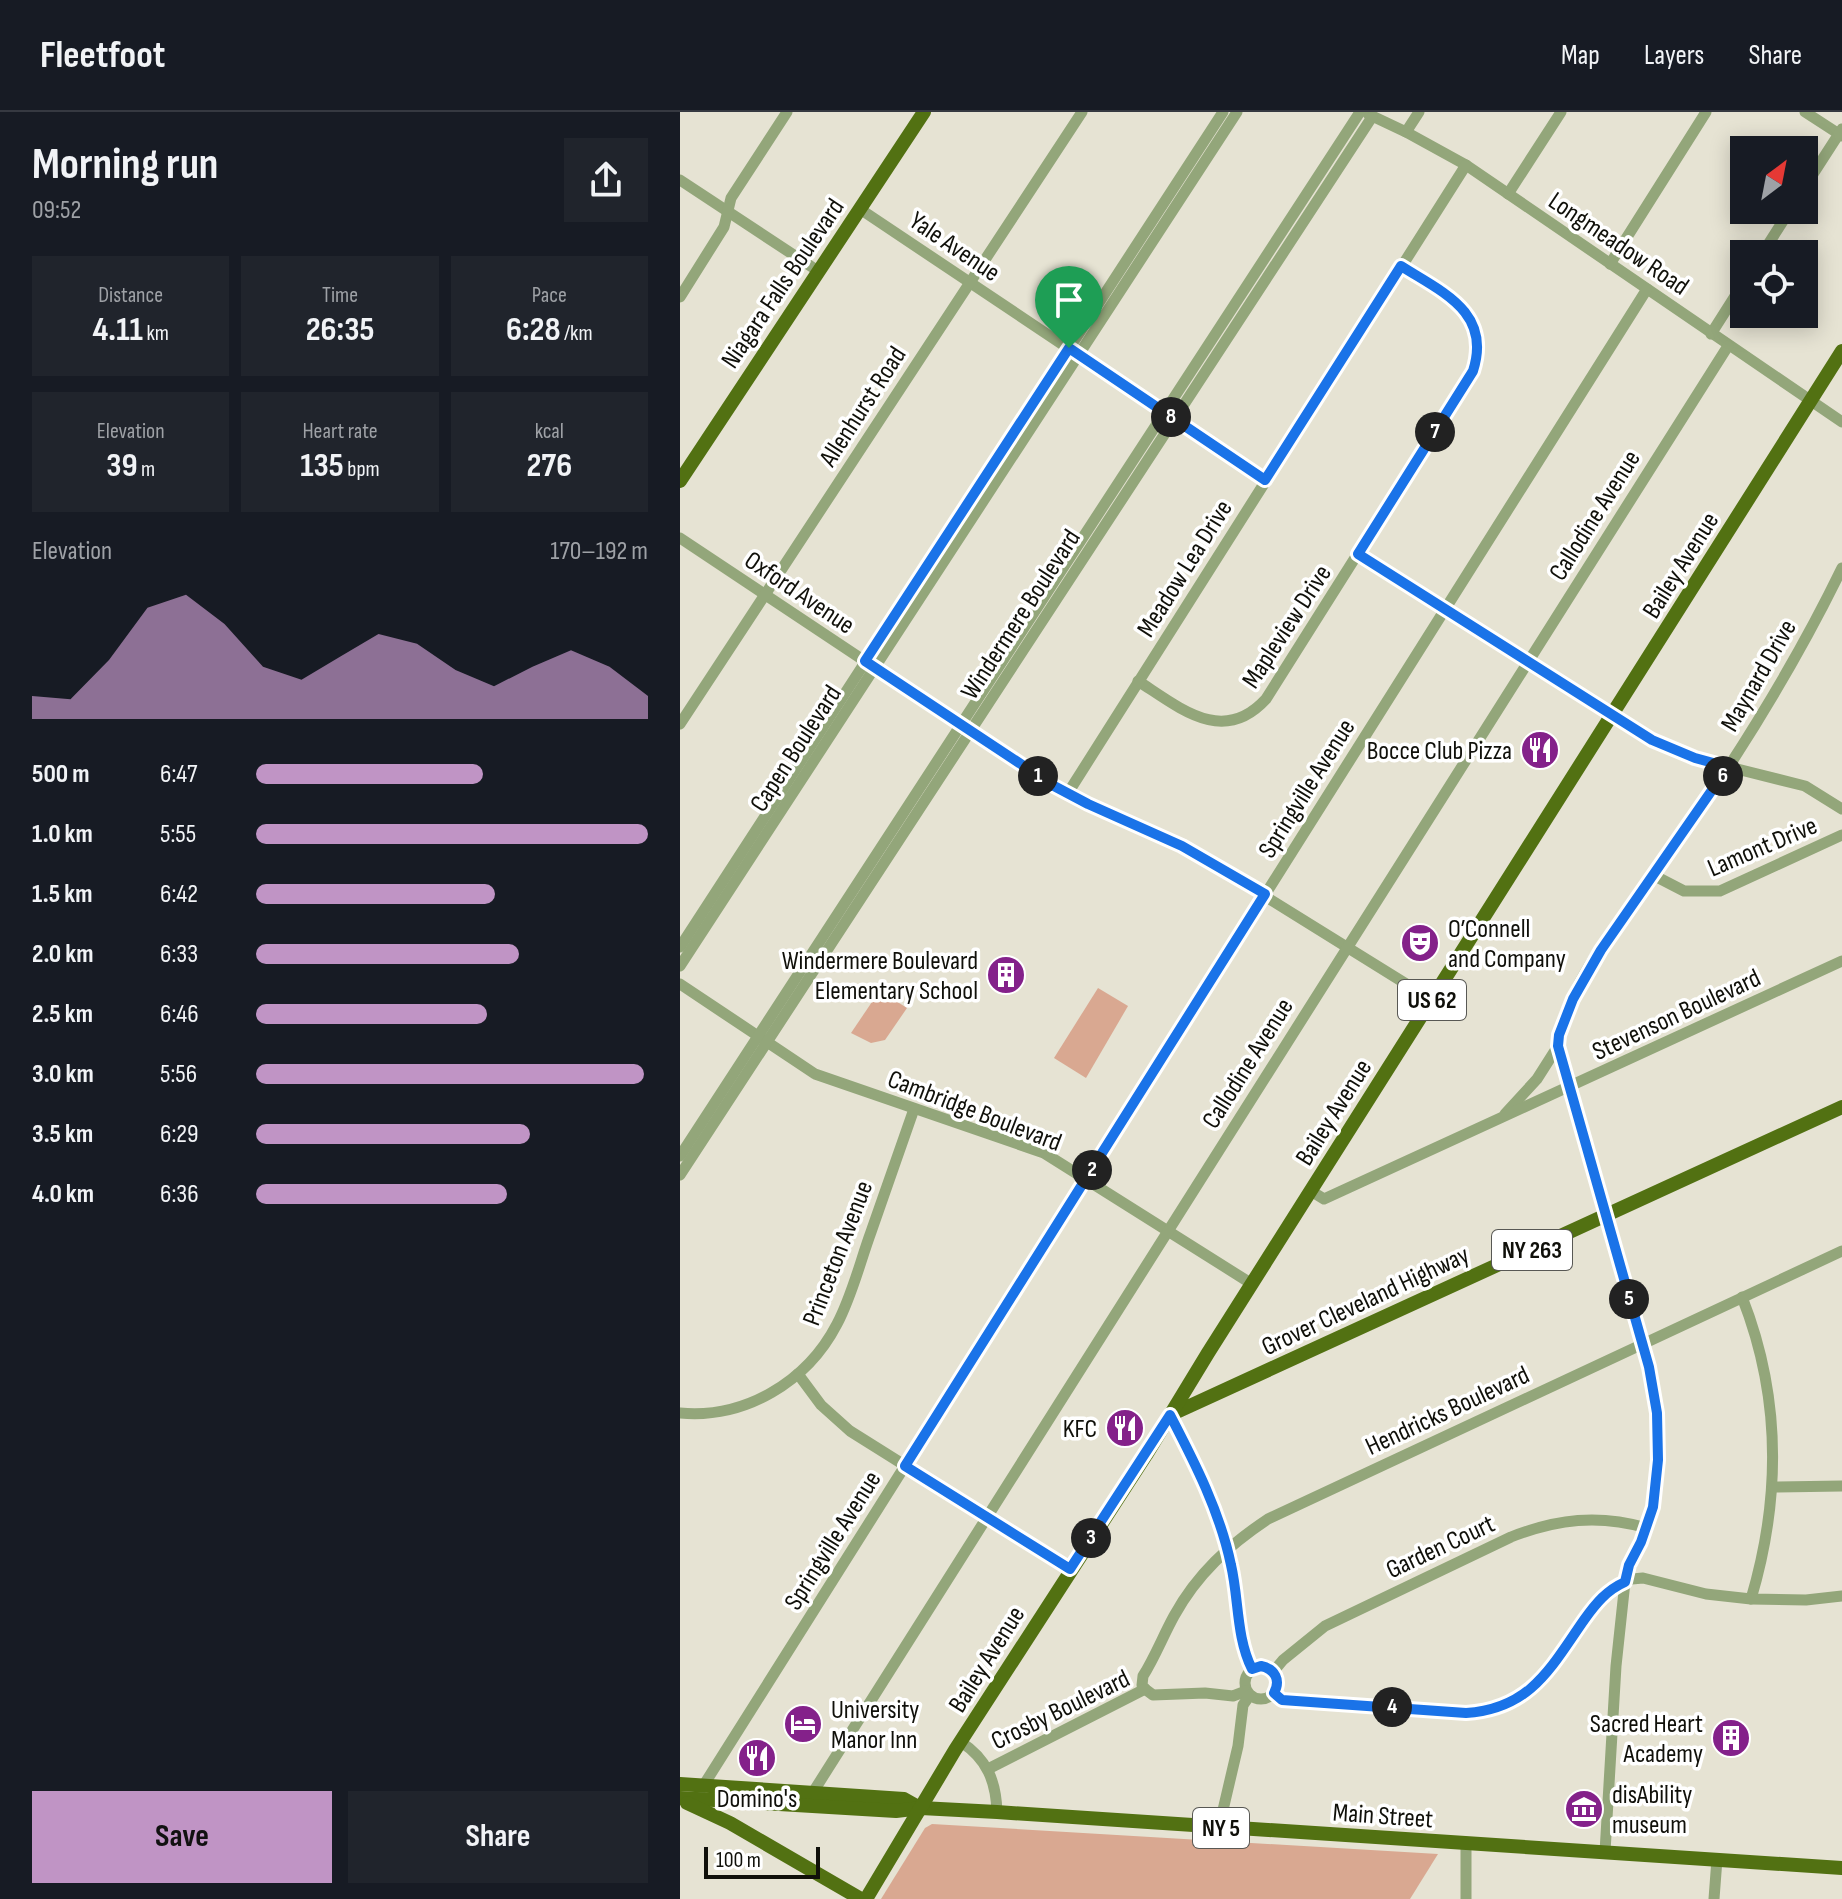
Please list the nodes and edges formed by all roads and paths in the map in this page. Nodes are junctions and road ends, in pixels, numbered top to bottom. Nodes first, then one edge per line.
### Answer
1 (787, 112) edge
2 (924, 112) edge
3 (1082, 112) edge
4 (1223, 112) edge
5 (1237, 112) edge
6 (1419, 112) edge
7 (1561, 112) edge
8 (1706, 112) edge
9 (1805, 112) edge
10 (1365, 114) edge
11 (1406, 132) junction
12 (1841, 133) edge
13 (1466, 165) junction
14 (1818, 167) edge
15 (680, 180) edge
16 (1508, 194) junction
17 (860, 209) junction
18 (730, 213) junction
19 (1610, 264) junction
20 (1401, 266) junction
21 (818, 271) junction
22 (969, 283) junction
23 (1647, 289) junction
24 (680, 297) edge
25 (1730, 304) edge
26 (1711, 334) junction
27 (1728, 346) junction
28 (1842, 351) edge
29 (1074, 352) junction
30 (1810, 401) junction
31 (1169, 415) junction
32 (1842, 422) edge
33 (680, 480) edge
34 (1265, 480) junction
35 (680, 538) edge
36 (1358, 554) junction
37 (1842, 568) edge
38 (765, 596) junction
39 (1445, 609) junction
40 (1528, 661) junction
41 (869, 664) junction
42 (1138, 681) junction
43 (1612, 716) junction
44 (680, 724) edge
45 (965, 728) junction
46 (1728, 767) junction
47 (1068, 793) junction
48 (1842, 809) edge
49 (1842, 835) edge
50 (1653, 875) junction
51 (1265, 894) junction
52 (1347, 946) junction
53 (680, 947) edge
54 (1842, 961) edge
55 (680, 966) edge
56 (680, 984) edge
57 (1432, 1000) junction
58 (762, 1039) junction
59 (1558, 1046) junction
60 (1569, 1088) junction
61 (1842, 1107) edge
62 (914, 1109) junction
63 (1502, 1118) junction
64 (680, 1156) edge
65 (680, 1175) edge
66 (1085, 1180) junction
67 (1311, 1191) junction
68 (1606, 1215) junction
69 (1167, 1231) junction
70 (1842, 1251) edge
71 (1252, 1284) junction
72 (1742, 1297) junction
73 (1643, 1344) junction
74 (798, 1374) junction
75 (1194, 1374) junction
76 (1221, 1393) junction
77 (680, 1413) edge
78 (1170, 1415) junction
79 (905, 1466) junction
80 (1842, 1486) edge
81 (1773, 1487) junction
82 (988, 1516) junction
83 (1647, 1528) junction
84 (1227, 1548) junction
85 (1070, 1569) junction
86 (1625, 1582) junction
87 (1842, 1596) edge
88 (1751, 1599) junction
89 (1252, 1669) junction
90 (1273, 1672) junction
91 (1145, 1689) junction
92 (1248, 1693) junction
93 (1274, 1693) junction
94 (961, 1742) junction
95 (988, 1769) junction
96 (680, 1784) edge
97 (689, 1796) edge
98 (809, 1799) junction
99 (921, 1808) junction
100 (997, 1812) junction
101 (1219, 1827) junction
102 (1466, 1842) junction
103 (1605, 1852) junction
104 (1717, 1859) junction
105 (1842, 1868) edge
106 (864, 1899) edge
107 (1466, 1899) edge
108 (1714, 1899) edge

1 - 18 street
2 - 17 main road, Niagara Falls Boulevard
3 - 22 street, Allenhurst Road
4 - 29 street, Capen Boulevard
5 - 29 street, Capen Boulevard
6 - 11 street
7 - 16 street
8 - 19 street
9 - 12 street
10 - 11 street, Longmeadow Road
10 - 31 street, Windermere Boulevard
11 - 13 street, Longmeadow Road
12 - 14 street
13 - 16 street, Longmeadow Road
13 - 20 street, Meadow Lea Drive
15 - 18 street
16 - 19 street, Longmeadow Road
17 - 21 main road, Niagara Falls Boulevard
17 - 22 street, Yale Avenue
18 - 21 street
18 - 24 street
19 - 23 street, Longmeadow Road
20 - 34 street, Meadow Lea Drive
20 - 36 street, Mapleview Drive
21 - 33 main road, Niagara Falls Boulevard
22 - 29 street, Yale Avenue
22 - 38 street, Allenhurst Road
23 - 26 street, Longmeadow Road
23 - 39 street, Springville Avenue
25 - 26 street
26 - 27 street, Longmeadow Road
27 - 30 street, Longmeadow Road
27 - 40 street, Callodine Avenue
28 - 30 main road, Bailey Avenue / US 62
29 - 31 street, Yale Avenue
29 - 41 street, Capen Boulevard
30 - 32 street, Longmeadow Road
30 - 43 main road, Bailey Avenue / US 62
31 - 34 street, Yale Avenue
31 - 45 street, Windermere Boulevard
34 - 42 street, Meadow Lea Drive
35 - 38 street, Oxford Avenue
36 - 39 street
36 - 42 street, Mapleview Drive
37 - 46 street, Maynard Drive
38 - 41 street, Oxford Avenue
38 - 44 street, Allenhurst Road
39 - 40 street
39 - 51 street, Springville Avenue
40 - 43 street
40 - 52 street, Callodine Avenue
41 - 45 street, Oxford Avenue
41 - 53 street, Capen Boulevard
41 - 55 street, Capen Boulevard
42 - 47 street, Meadow Lea Drive
43 - 46 street
43 - 57 main road, Bailey Avenue / US 62
45 - 47 street, Oxford Avenue
45 - 58 street, Windermere Boulevard
46 - 48 street
46 - 50 street, Maynard Drive
47 - 51 street, Oxford Avenue
49 - 50 street, Lamont Drive
50 - 59 street, Maynard Drive
51 - 52 street, Oxford Avenue
51 - 66 street, Springville Avenue
52 - 57 street, Oxford Avenue
52 - 69 street, Callodine Avenue
54 - 60 street, Stevenson Boulevard
56 - 58 street, Cambridge Boulevard
57 - 67 main road, Bailey Avenue / US 62
58 - 62 street, Cambridge Boulevard
58 - 64 street, Windermere Boulevard
58 - 65 street, Windermere Boulevard
59 - 60 street
59 - 63 street, Maynard Drive
60 - 63 street, Stevenson Boulevard
60 - 68 street
61 - 68 main road, Grover Cleveland Highway / NY 263
62 - 66 street, Cambridge Boulevard
62 - 74 street, Princeton Avenue
63 - 67 street, Stevenson Boulevard
66 - 69 street, Cambridge Boulevard
66 - 79 street, Springville Avenue
67 - 71 main road, Bailey Avenue / US 62
68 - 73 street
68 - 76 main road, Grover Cleveland Highway / NY 263
69 - 71 street, Cambridge Boulevard
69 - 82 street, Callodine Avenue
70 - 72 street, Hendricks Boulevard
71 - 75 main road, Bailey Avenue / US 62
72 - 73 street, Hendricks Boulevard
72 - 81 street
73 - 83 street
73 - 84 street, Hendricks Boulevard
74 - 77 street, Princeton Avenue
74 - 79 street
75 - 76 main road
75 - 78 main road, Bailey Avenue / US 62
76 - 78 main road, Grover Cleveland Highway / NY 263
78 - 84 street
78 - 85 main road, Bailey Avenue / US 62
79 - 82 street
79 - 97 street, Springville Avenue
80 - 81 street
81 - 88 street
82 - 85 street
82 - 98 street, Callodine Avenue
83 - 86 street
83 - 90 street, Garden Court
84 - 89 street
84 - 91 street, Hendricks Boulevard
85 - 94 main road, Bailey Avenue / US 62
86 - 88 street
86 - 93 street, Crosby Boulevard
86 - 103 street
87 - 88 street
89 - 90 street
89 - 92 street
90 - 93 street
91 - 92 street, Crosby Boulevard
91 - 95 street, Crosby Boulevard
92 - 93 street, Crosby Boulevard
92 - 101 street
94 - 95 street
94 - 99 main road, Bailey Avenue / US 62
95 - 100 street
96 - 97 main road, Main Street / NY 5
97 - 98 main road, Main Street / NY 5
97 - 106 main road
98 - 99 main road, Main Street / NY 5
99 - 100 main road, Main Street / NY 5
99 - 106 main road, Bailey Avenue / US 62
100 - 101 main road, Main Street / NY 5
101 - 102 main road, Main Street / NY 5
102 - 103 main road, Main Street / NY 5
102 - 107 street
103 - 104 main road, Main Street / NY 5
104 - 105 main road, Main Street / NY 5
104 - 108 street

